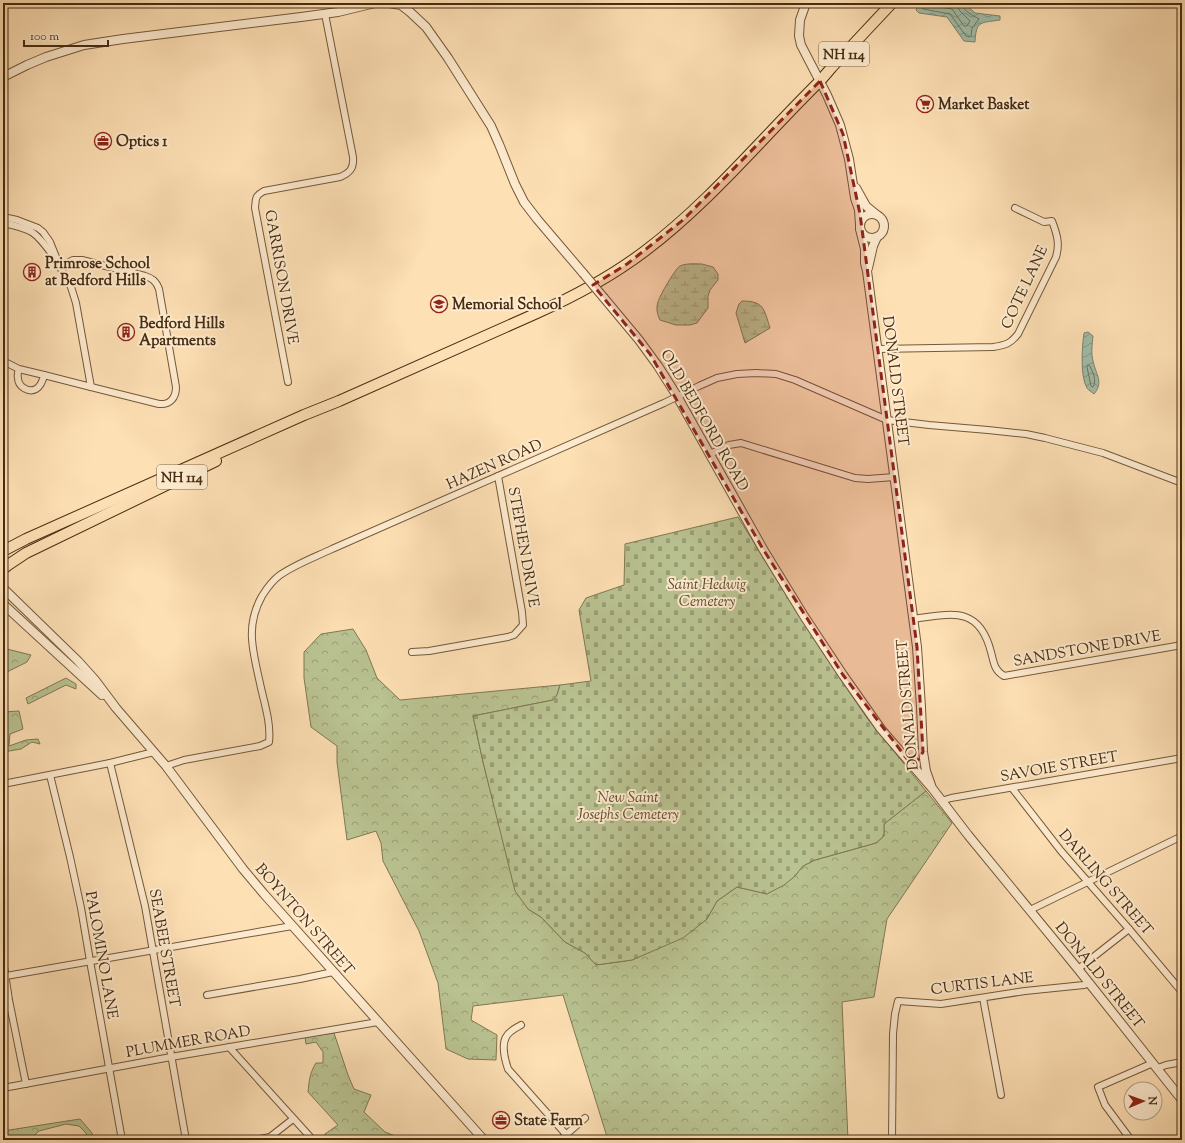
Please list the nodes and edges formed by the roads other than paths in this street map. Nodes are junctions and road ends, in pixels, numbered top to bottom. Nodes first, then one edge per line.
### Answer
1 (375, 3) edge
2 (389, 3) edge
3 (806, 3) edge
4 (892, 3) edge
5 (364, 4) edge
6 (402, 4) edge
7 (325, 14) junction
8 (3, 78) edge
9 (820, 81) junction
10 (853, 182) junction
11 (1014, 208) dead end
12 (878, 215) junction
13 (3, 217) edge
14 (3, 223) edge
15 (860, 227) junction
16 (877, 237) junction
17 (60, 266) junction
18 (868, 271) junction
19 (877, 349) junction
20 (3, 361) edge
21 (19, 369) junction
22 (44, 375) junction
23 (288, 382) dead end
24 (91, 387) junction
25 (677, 396) junction
26 (320, 409) junction
27 (887, 420) junction
28 (710, 454) junction
29 (498, 476) junction
30 (894, 477) junction
31 (1182, 483) edge
32 (3, 551) edge
33 (3, 569) edge
34 (3, 588) edge
35 (3, 604) edge
36 (913, 619) junction
37 (1182, 645) edge
38 (412, 652) dead end
39 (116, 708) junction
40 (154, 752) junction
41 (923, 752) junction
42 (1182, 758) edge
43 (110, 763) junction
44 (911, 764) junction
45 (166, 766) junction
46 (50, 775) junction
47 (3, 784) edge
48 (932, 788) junction
49 (1012, 788) junction
50 (941, 801) junction
51 (1182, 836) edge
52 (1088, 882) junction
53 (1030, 910) junction
54 (292, 926) junction
55 (1130, 929) junction
56 (153, 950) junction
57 (3, 960) edge
58 (90, 961) junction
59 (1078, 969) junction
60 (333, 972) junction
61 (6, 976) junction
62 (1089, 983) junction
63 (1182, 992) edge
64 (207, 995) dead end
65 (983, 998) junction
66 (378, 1022) junction
67 (521, 1025) dead end
68 (230, 1047) junction
69 (171, 1057) junction
70 (1182, 1062) edge
71 (1156, 1065) junction
72 (109, 1068) junction
73 (26, 1084) junction
74 (3, 1088) edge
75 (1001, 1095) dead end
76 (1182, 1100) edge
77 (585, 1118) dead end
78 (293, 1119) junction
79 (566, 1134) junction
80 (270, 1139) edge
81 (122, 1140) edge
82 (186, 1140) edge
83 (254, 1140) edge
84 (313, 1140) edge
85 (484, 1140) edge
86 (560, 1140) edge
87 (571, 1140) edge
88 (892, 1140) edge
89 (1128, 1140) edge

1 - 5 street
2 - 6 street, OLD BEDFORD ROAD
3 - 9 street, DONALD STREET
4 - 9 main road, NH 114
5 - 7 street
6 - 25 street, OLD BEDFORD ROAD, bridge
7 - 8 street
7 - 23 street, GARRISON DRIVE
9 - 10 street, DONALD STREET
9 - 26 main road, NH 114
10 - 12 street, DONALD STREET
10 - 15 street, DONALD STREET
11 - 19 street, COTE LANE
12 - 15 street
12 - 16 street, DONALD STREET
13 - 17 street
14 - 17 street
15 - 16 street
15 - 18 street, DONALD STREET
16 - 18 street, DONALD STREET
17 - 24 street
17 - 24 street
18 - 19 street, DONALD STREET
19 - 27 street, DONALD STREET
20 - 21 street
21 - 22 street
21 - 22 street
22 - 24 street
25 - 27 street, HAZEN ROAD
25 - 28 street, OLD BEDFORD ROAD
25 - 29 street, HAZEN ROAD
26 - 32 main road, NH 114
26 - 33 main road, NH 114
27 - 30 street, DONALD STREET
27 - 31 street, HAZEN ROAD
28 - 30 street
28 - 44 street, OLD BEDFORD ROAD
29 - 38 street, STEPHEN DRIVE
29 - 45 street, HAZEN ROAD
30 - 36 street, DONALD STREET
34 - 39 street, BOYNTON STREET
35 - 39 street, BOYNTON STREET
36 - 37 street, SANDSTONE DRIVE
36 - 41 street, DONALD STREET
39 - 40 street, BOYNTON STREET
40 - 43 street
40 - 45 street, BOYNTON STREET
41 - 44 street
41 - 48 street, DONALD STREET
42 - 49 street, SAVOIE STREET
43 - 46 street
43 - 56 street, SEABEE STREET
44 - 48 street, OLD BEDFORD ROAD
45 - 54 street, BOYNTON STREET
46 - 47 street
46 - 58 street, PALOMINO LANE
48 - 50 street, DONALD STREET
49 - 50 street, SAVOIE STREET
49 - 52 street, DARLING STREET
50 - 53 street, DONALD STREET
51 - 52 street
52 - 53 street
52 - 55 street, DARLING STREET
53 - 59 street, DONALD STREET
54 - 56 street
54 - 60 street, BOYNTON STREET
55 - 59 street
55 - 63 street, DARLING STREET
56 - 58 street
56 - 69 street, SEABEE STREET
57 - 61 street
58 - 61 street
58 - 72 street, PALOMINO LANE
59 - 62 street, DONALD STREET
60 - 64 street
60 - 66 street, BOYNTON STREET
61 - 73 street
62 - 65 street, CURTIS LANE
62 - 71 street, DONALD STREET
65 - 75 street
65 - 88 street, CURTIS LANE
66 - 68 street, PLUMMER ROAD
66 - 85 street, BOYNTON STREET
67 - 79 street
68 - 69 street, PLUMMER ROAD
68 - 78 street
69 - 72 street, PLUMMER ROAD
69 - 82 street, SEABEE STREET
70 - 71 street
71 - 76 street, DONALD STREET
71 - 89 street
72 - 73 street, PLUMMER ROAD
72 - 81 street, PALOMINO LANE
73 - 74 street, PLUMMER ROAD
77 - 79 street
78 - 80 street
78 - 84 street
79 - 86 street
79 - 87 street
80 - 83 street

